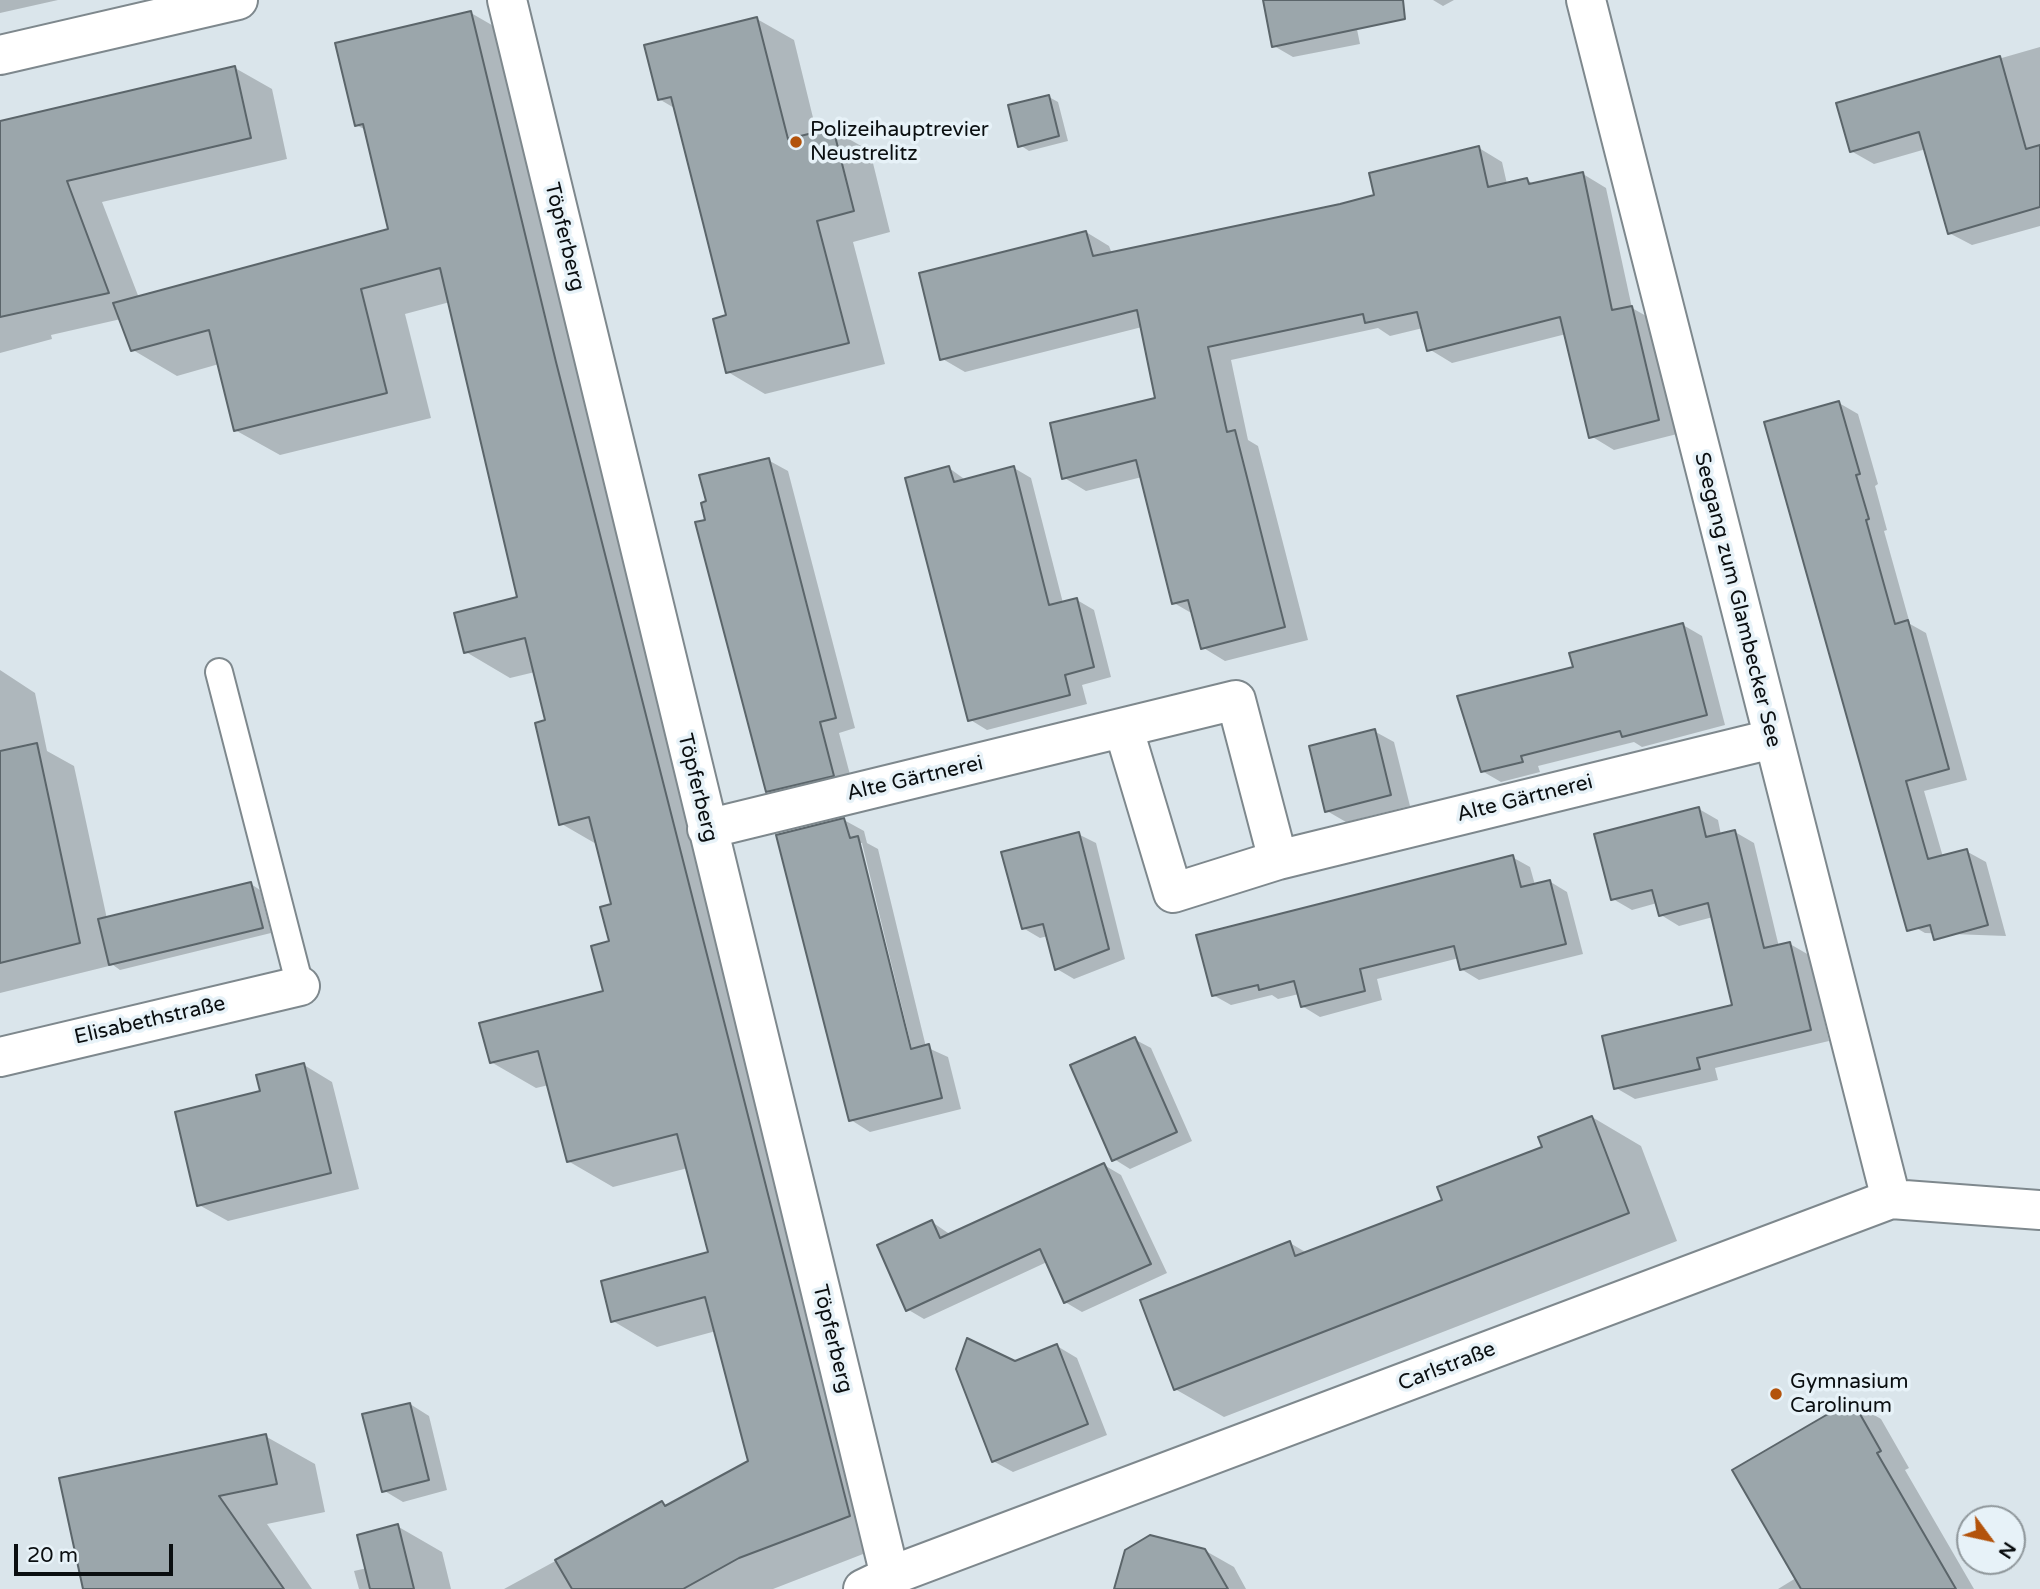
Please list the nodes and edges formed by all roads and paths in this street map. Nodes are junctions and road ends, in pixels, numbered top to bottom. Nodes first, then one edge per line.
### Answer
1 (238, 0) edge
2 (507, 0) edge
3 (1586, 0) edge
4 (185, 6) edge
5 (0, 55) edge
6 (219, 673) dead end
7 (1124, 730) junction
8 (1772, 739) junction
9 (707, 829) junction
10 (1278, 860) junction
11 (300, 986) joint
12 (0, 1057) edge
13 (1891, 1199) junction
14 (2040, 1210) edge
15 (877, 1582) edge

1 - 4 street
2 - 9 street, Töpferberg
3 - 8 street, Seegang zum Glambecker See
4 - 5 street
6 - 11 lane
7 - 9 street, Alte Gärtnerei
7 - 10 street, Alte Gärtnerei
7 - 10 street, Alte Gärtnerei
8 - 10 street, Alte Gärtnerei
8 - 13 street, Seegang zum Glambecker See
9 - 15 street, Töpferberg
11 - 12 street, Elisabethstraße
13 - 14 street, Carlstraße
13 - 15 street, Carlstraße

